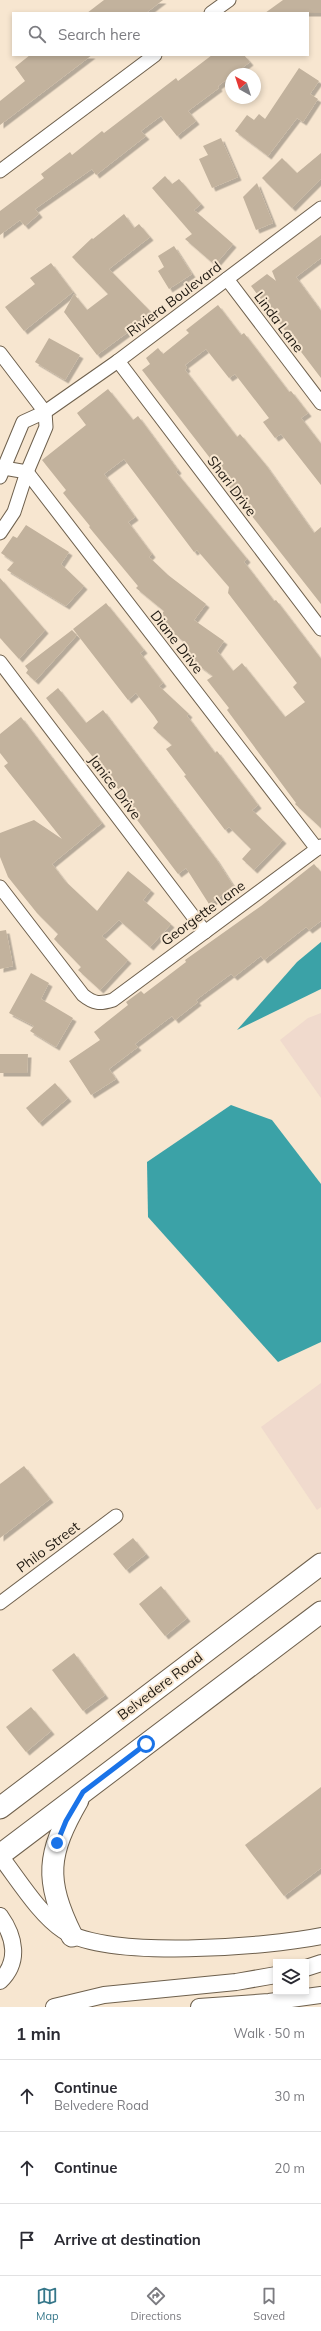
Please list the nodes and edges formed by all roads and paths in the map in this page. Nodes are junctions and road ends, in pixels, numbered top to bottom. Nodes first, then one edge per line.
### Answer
1 (229, 0) edge
2 (212, 12) edge
3 (154, 56) edge
4 (0, 171) edge
5 (321, 208) edge
6 (227, 279) junction
7 (0, 353) edge
8 (118, 361) junction
9 (321, 403) edge
10 (44, 412) junction
11 (27, 472) junction
12 (2, 473) edge
13 (0, 533) edge
14 (321, 629) edge
15 (0, 662) edge
16 (319, 848) edge
17 (0, 887) edge
18 (205, 932) junction
19 (116, 1516) dead end
20 (321, 1564) edge
21 (0, 1603) edge
22 (321, 1612) edge
23 (54, 1767) junction
24 (0, 1788) edge
25 (83, 1792) junction
26 (0, 1808) edge
27 (0, 1856) edge
28 (0, 1916) edge
29 (72, 1936) junction
30 (321, 1936) edge
31 (321, 1963) edge
32 (309, 1967) edge
33 (273, 1976) edge
34 (0, 1982) edge
35 (321, 1995) edge
36 (54, 2007) edge
37 (199, 2007) edge

1 - 2 street
3 - 4 street
5 - 6 street, Riviera Boulevard
6 - 8 street, Riviera Boulevard
6 - 9 street, Linda Lane
7 - 10 street
8 - 10 street, Riviera Boulevard
8 - 14 street, Shari Drive
10 - 11 street
10 - 12 street, Riviera Boulevard
11 - 12 street
11 - 13 street
11 - 16 street, Diane Drive
15 - 18 street, Janice Drive
16 - 18 street, Georgette Lane
17 - 18 street, Georgette Lane
19 - 21 street, Philo Street
20 - 23 main road, Belvedere Road
22 - 25 main road
23 - 24 main road
23 - 26 main road, Belvedere Road
25 - 27 main road
25 - 29 main road
27 - 29 street
28 - 34 street
29 - 30 street
31 - 32 street
33 - 36 street
35 - 37 street

